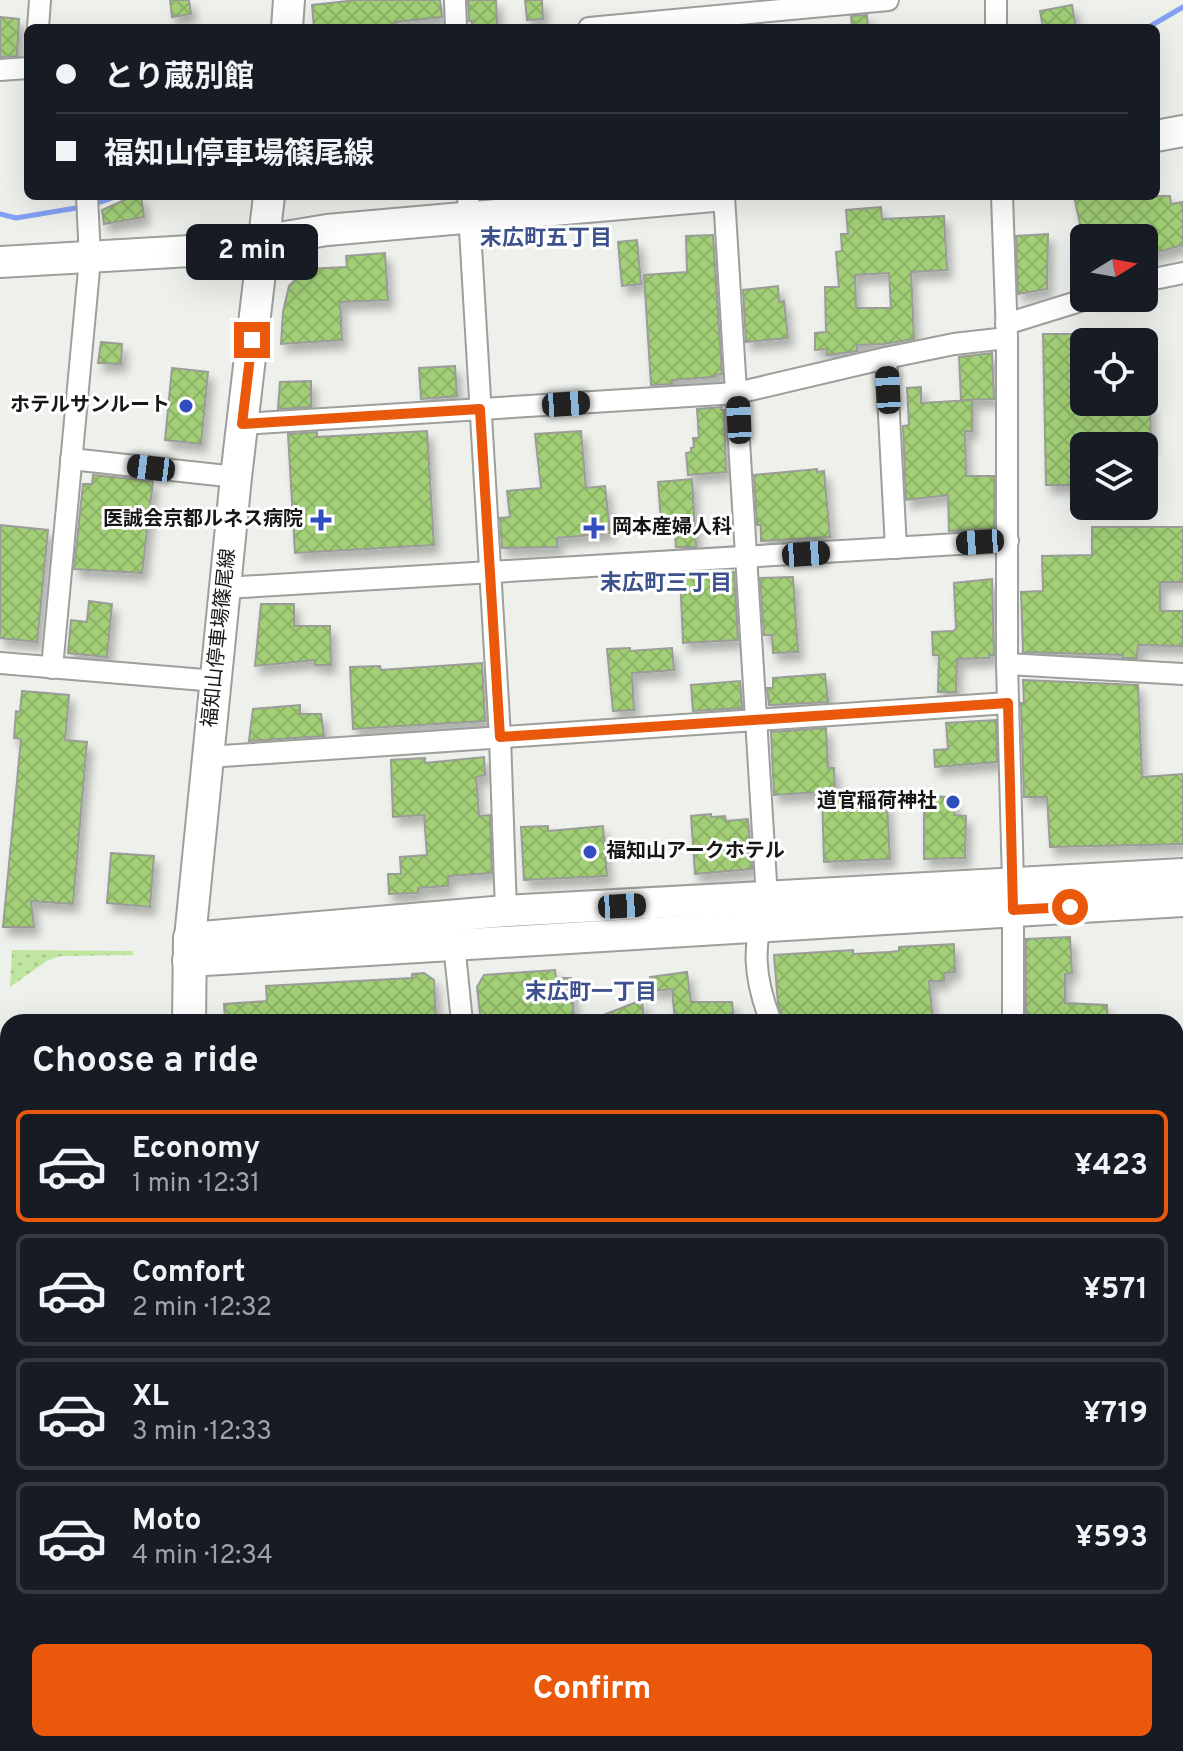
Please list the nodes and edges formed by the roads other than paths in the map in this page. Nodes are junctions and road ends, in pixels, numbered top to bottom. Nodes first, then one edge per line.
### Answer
1 (40, 0) edge
2 (289, 0) edge
3 (455, 0) edge
4 (888, 0) edge
5 (996, 0) edge
6 (714, 15) edge
7 (38, 24) edge
8 (287, 24) edge
9 (456, 24) edge
10 (627, 24) edge
11 (996, 24) edge
12 (24, 68) edge
13 (0, 70) edge
14 (1183, 131) edge
15 (1160, 135) edge
16 (87, 200) edge
17 (269, 200) edge
18 (631, 200) edge
19 (724, 200) edge
20 (1002, 200) edge
21 (468, 208) edge
22 (264, 240) junction
23 (90, 259) junction
24 (0, 262) edge
25 (1183, 273) edge
26 (1158, 278) edge
27 (1070, 306) edge
28 (1007, 331) junction
29 (886, 358) junction
30 (737, 393) junction
31 (480, 409) junction
32 (242, 424) junction
33 (71, 459) junction
34 (236, 477) junction
35 (1008, 541) junction
36 (896, 548) junction
37 (746, 557) junction
38 (491, 573) junction
39 (225, 588) junction
40 (0, 663) edge
41 (1007, 664) junction
42 (52, 668) junction
43 (1183, 674) edge
44 (216, 681) junction
45 (1008, 703) junction
46 (754, 721) junction
47 (500, 737) junction
48 (208, 757) junction
49 (1183, 874) edge
50 (1013, 896) junction
51 (1183, 901) edge
52 (506, 911) junction
53 (762, 912) junction
54 (453, 931) junction
55 (189, 949) junction
56 (189, 1014) edge
57 (461, 1014) edge
58 (769, 1014) edge
59 (1013, 1014) edge

1 - 7 street
2 - 8 street
3 - 9 street
4 - 6 street
5 - 11 street
6 - 10 street
12 - 13 street
14 - 15 street
16 - 23 street
17 - 22 street, 福知山停車場篠尾線
18 - 21 street
19 - 30 street
20 - 28 street
21 - 22 street
21 - 31 street
22 - 23 street
22 - 32 street, 福知山停車場篠尾線
23 - 24 street
23 - 33 street
25 - 26 street
27 - 28 street
28 - 29 street
28 - 35 street
29 - 30 street
29 - 36 street
30 - 31 street
30 - 37 street
31 - 32 street
31 - 38 street
32 - 34 street, 福知山停車場篠尾線
33 - 34 street
33 - 42 street
34 - 39 street, 福知山停車場篠尾線
35 - 36 street
35 - 41 street
36 - 37 street
37 - 38 street
37 - 46 street
38 - 39 street
38 - 47 street
39 - 44 street, 福知山停車場篠尾線
40 - 42 street
41 - 43 street
41 - 45 street
42 - 44 street
44 - 48 street, 福知山停車場篠尾線
45 - 46 street
45 - 50 street
46 - 47 street
46 - 53 street
47 - 48 street
47 - 52 street
48 - 55 street, 福知山停車場篠尾線
49 - 50 street
50 - 51 street
50 - 53 street
50 - 59 street
52 - 53 street
52 - 54 street
53 - 54 street
53 - 58 street
54 - 55 street
54 - 57 street
55 - 56 main road

